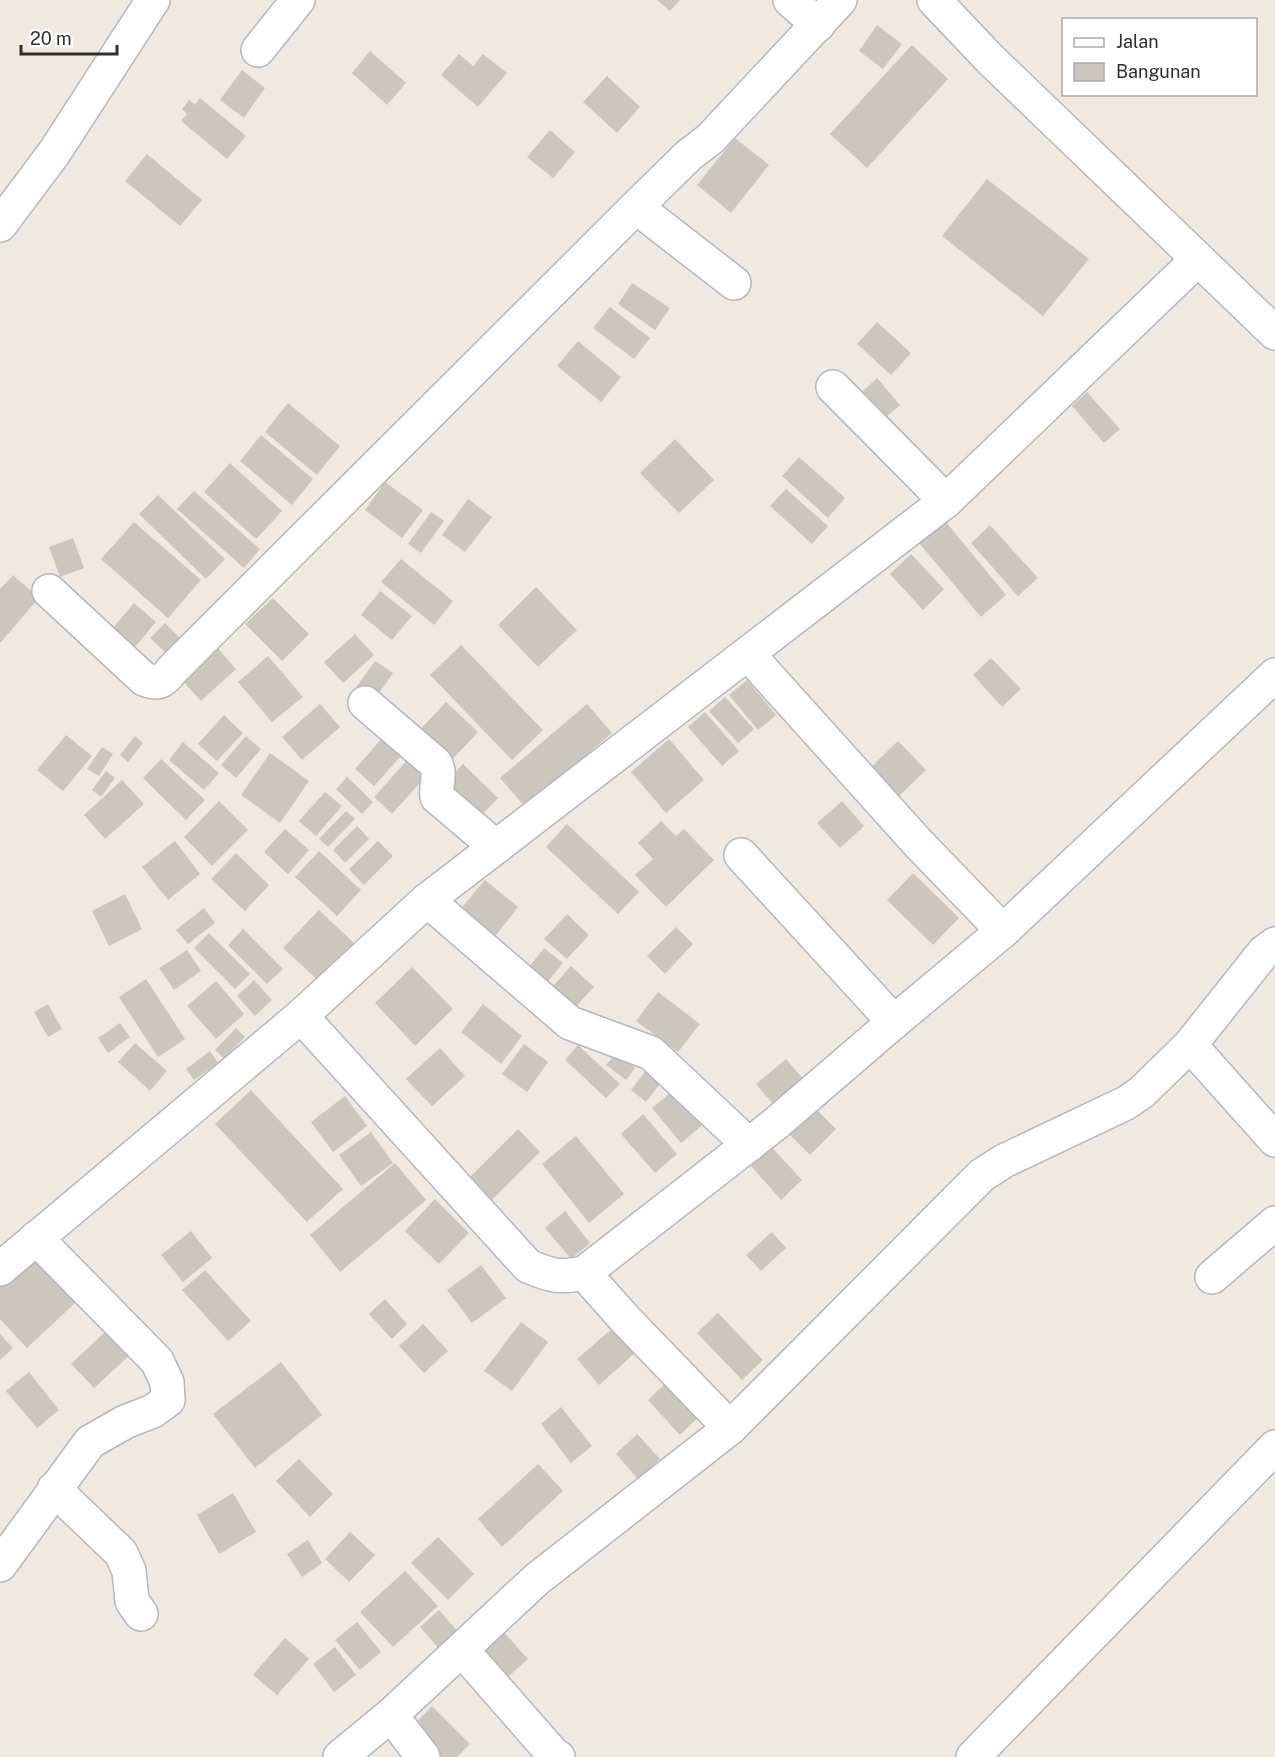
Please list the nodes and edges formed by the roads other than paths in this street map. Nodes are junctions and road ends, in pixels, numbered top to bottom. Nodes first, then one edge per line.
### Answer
1 (153, 0) edge
2 (298, 0) edge
3 (790, 0) edge
4 (840, 0) edge
5 (934, 0) edge
6 (818, 25) junction
7 (258, 50) dead end
8 (636, 207) junction
9 (0, 225) edge
10 (1198, 259) junction
11 (734, 284) dead end
12 (1275, 332) edge
13 (833, 387) dead end
14 (946, 501) junction
15 (49, 591) dead end
16 (748, 654) junction
17 (1275, 675) edge
18 (365, 703) dead end
19 (496, 847) junction
20 (741, 855) dead end
21 (427, 900) junction
22 (1003, 931) junction
23 (1275, 944) edge
24 (301, 1017) junction
25 (894, 1022) junction
26 (1190, 1045) junction
27 (1275, 1140) edge
28 (749, 1145) junction
29 (1275, 1223) edge
30 (36, 1238) junction
31 (0, 1269) edge
32 (584, 1273) junction
33 (1212, 1277) dead end
34 (730, 1428) junction
35 (1275, 1447) edge
36 (54, 1489) junction
37 (0, 1565) edge
38 (141, 1614) dead end
39 (462, 1650) junction
40 (391, 1715) junction
41 (340, 1757) edge
42 (423, 1757) edge
43 (558, 1757) edge
44 (973, 1757) edge

1 - 9 street
2 - 7 street
3 - 6 street
4 - 6 street
5 - 10 street
6 - 8 street
8 - 11 street
8 - 15 street
10 - 12 street
10 - 14 street
13 - 14 street
14 - 16 street
16 - 19 street
16 - 22 street
17 - 22 street
18 - 19 street
19 - 21 street
20 - 25 street
21 - 24 street
21 - 28 street
22 - 25 street
23 - 26 street
24 - 30 street
24 - 32 street
25 - 28 street
26 - 27 street
26 - 34 street
28 - 32 street
29 - 33 street
30 - 31 street
30 - 36 street
32 - 34 street
34 - 39 street
35 - 44 street
36 - 37 street
36 - 38 street
39 - 40 street
39 - 43 street
40 - 41 street
40 - 42 street

